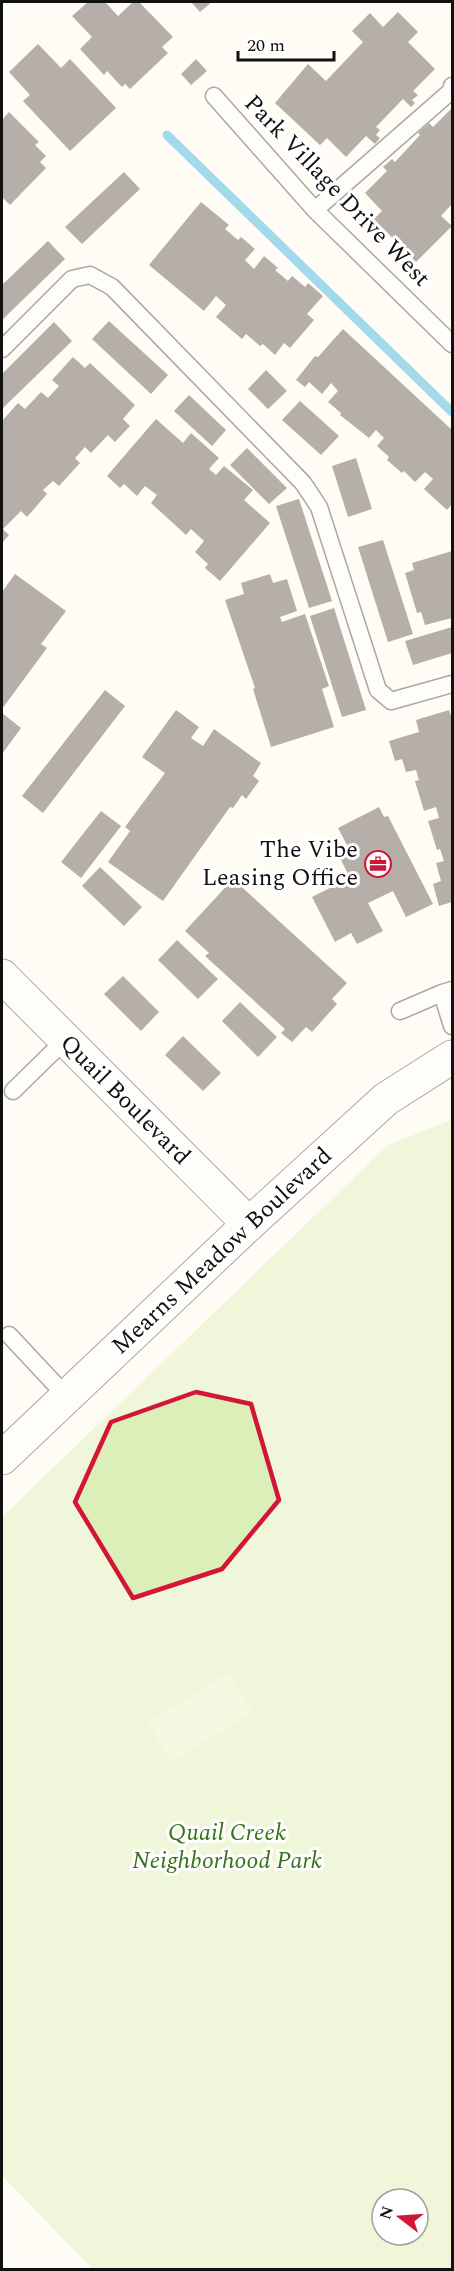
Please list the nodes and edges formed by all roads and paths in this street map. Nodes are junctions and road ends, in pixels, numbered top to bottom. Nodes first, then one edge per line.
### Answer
1 (453, 86) edge
2 (214, 96) dead end
3 (315, 210) junction
4 (453, 344) edge
5 (2, 349) edge
6 (453, 684) edge
7 (2, 976) edge
8 (447, 992) edge
9 (400, 1011) dead end
10 (453, 1026) edge
11 (65, 1040) junction
12 (453, 1057) edge
13 (13, 1091) dead end
14 (249, 1224) junction
15 (9, 1335) dead end
16 (67, 1397) junction
17 (2, 1458) edge

1 - 3 lane
2 - 3 lane, Park Village Drive West
3 - 4 lane, Park Village Drive West
5 - 6 lane
7 - 11 street, Quail Boulevard
8 - 9 lane
8 - 10 lane
11 - 13 lane
11 - 14 street, Quail Boulevard
12 - 14 street, Mearns Meadow Boulevard
14 - 16 street, Mearns Meadow Boulevard
15 - 16 lane
16 - 17 street, Mearns Meadow Boulevard

